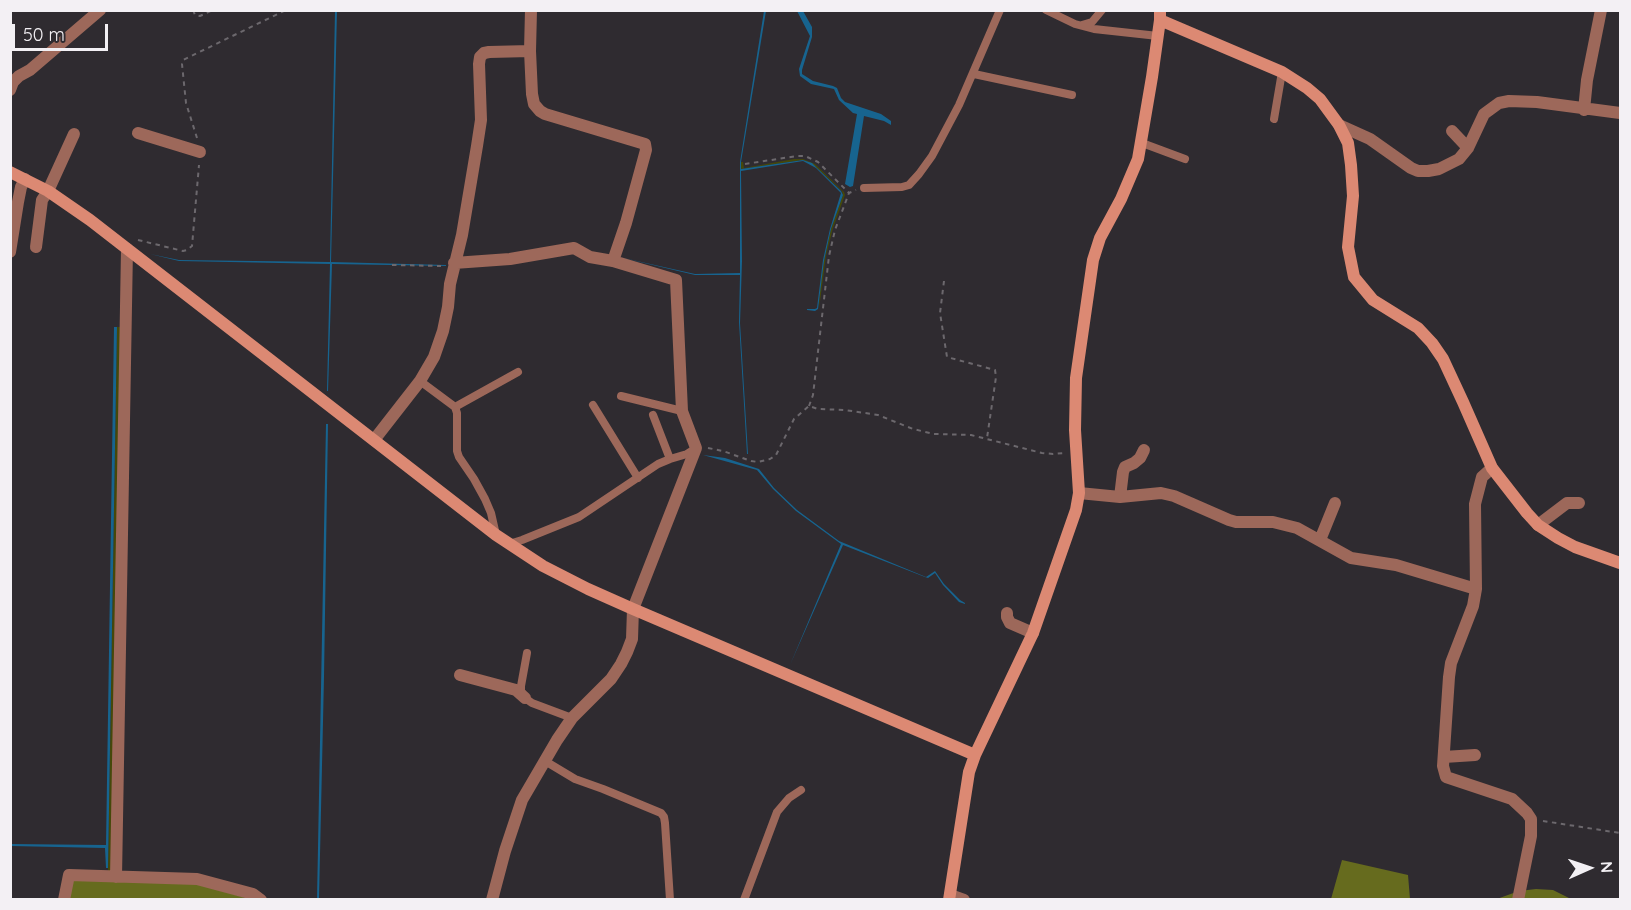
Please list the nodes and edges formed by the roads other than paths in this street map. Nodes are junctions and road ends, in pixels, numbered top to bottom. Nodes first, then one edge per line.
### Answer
1 (100, 10) edge
2 (531, 10) edge
3 (1000, 10) edge
4 (1046, 10) edge
5 (1102, 10) edge
6 (1601, 10) edge
7 (1160, 15) edge
8 (1082, 25) junction
9 (1158, 36) junction
10 (530, 51) junction
11 (1282, 72) junction
12 (974, 74) junction
13 (10, 90) edge
14 (1072, 95) dead end
15 (1584, 110) junction
16 (1620, 113) edge
17 (1274, 119) dead end
18 (1339, 125) junction
19 (1452, 131) dead end
20 (138, 133) dead end
21 (74, 134) dead end
22 (1142, 143) junction
23 (1468, 148) junction
24 (200, 152) dead end
25 (1185, 159) dead end
26 (19, 176) edge
27 (864, 188) road end
28 (48, 191) junction
29 (36, 247) dead end
30 (127, 249) junction
31 (10, 252) edge
32 (613, 261) junction
33 (450, 265) junction
34 (518, 372) dead end
35 (420, 381) junction
36 (621, 396) dead end
37 (593, 405) dead end
38 (455, 407) junction
39 (682, 411) junction
40 (653, 415) dead end
41 (374, 440) junction
42 (696, 448) junction
43 (1144, 450) dead end
44 (670, 459) junction
45 (1492, 468) junction
46 (638, 478) junction
47 (1079, 493) junction
48 (1120, 497) junction
49 (1335, 502) dead end
50 (1579, 503) dead end
51 (1538, 525) junction
52 (496, 535) junction
53 (1320, 540) junction
54 (509, 544) junction
55 (1620, 563) edge
56 (1476, 589) junction
57 (633, 609) junction
58 (1007, 613) dead end
59 (1033, 633) junction
60 (527, 653) dead end
61 (460, 675) dead end
62 (525, 698) junction
63 (572, 718) junction
64 (975, 755) junction
65 (1475, 755) dead end
66 (1444, 757) junction
67 (545, 761) junction
68 (801, 790) dead end
69 (116, 877) junction
70 (949, 897) edge
71 (64, 900) edge
72 (261, 900) edge
73 (492, 900) edge
74 (670, 900) edge
75 (744, 900) edge
76 (964, 900) edge
77 (1518, 900) edge

1 - 13 street
2 - 10 street
3 - 12 lane
4 - 8 lane
5 - 8 lane
6 - 15 street
7 - 9 street
7 - 11 street
8 - 9 lane
9 - 22 street
10 - 32 street
10 - 33 street
11 - 17 lane
11 - 18 street
12 - 14 lane
12 - 27 lane
15 - 16 street
15 - 23 street
18 - 23 street
18 - 45 street
19 - 23 street
20 - 24 street
21 - 28 street
22 - 25 lane
22 - 47 street
26 - 28 street
26 - 31 street
28 - 29 street
28 - 30 street
30 - 41 street
30 - 69 street
32 - 33 street
32 - 39 street
33 - 35 street
34 - 38 lane
35 - 38 lane
35 - 41 street
36 - 39 lane
37 - 46 lane
38 - 52 lane
39 - 42 street
40 - 44 lane
41 - 52 street
42 - 44 lane
42 - 57 street
43 - 48 street
44 - 46 lane
45 - 51 street
45 - 56 street
46 - 54 lane
47 - 48 street
47 - 59 street
48 - 53 street
49 - 53 street
50 - 51 street
51 - 55 street
52 - 54 street
53 - 56 street
54 - 57 street
56 - 66 street
57 - 63 street
57 - 64 street
58 - 59 street
59 - 64 street
60 - 62 lane
61 - 62 street
62 - 63 lane
63 - 67 street
64 - 70 street
65 - 66 street
66 - 77 street
67 - 73 street
67 - 74 lane
68 - 75 lane
69 - 71 street
69 - 72 street
70 - 76 street

